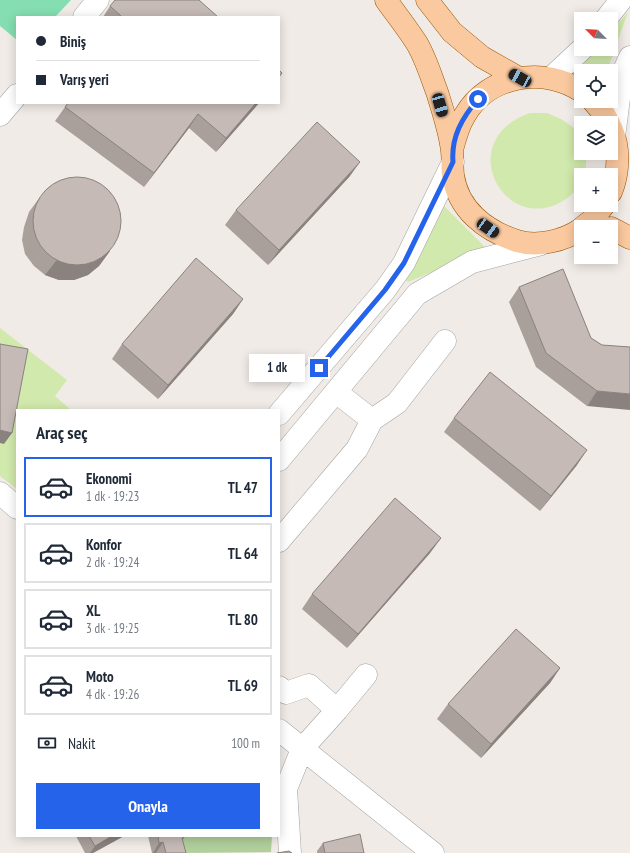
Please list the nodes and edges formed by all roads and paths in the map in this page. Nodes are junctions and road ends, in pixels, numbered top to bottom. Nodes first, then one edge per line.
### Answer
1 (98, 0) edge
2 (386, 0) edge
3 (427, 0) edge
4 (621, 0) edge
5 (612, 12) edge
6 (85, 16) edge
7 (575, 56) edge
8 (630, 56) edge
9 (520, 78) junction
10 (551, 78) junction
11 (574, 86) edge
12 (16, 97) edge
13 (599, 108) edge
14 (0, 116) edge
15 (605, 116) edge
16 (616, 116) edge
17 (618, 147) edge
18 (452, 156) junction
19 (630, 173) edge
20 (574, 233) edge
21 (618, 233) edge
22 (630, 238) edge
23 (548, 242) junction
24 (446, 341) dead end
25 (336, 392) junction
26 (280, 413) edge
27 (372, 420) junction
28 (280, 459) edge
29 (0, 493) edge
30 (16, 507) edge
31 (280, 540) edge
32 (366, 675) dead end
33 (280, 688) edge
34 (337, 710) junction
35 (280, 731) edge
36 (302, 749) junction
37 (290, 853) edge
38 (433, 853) edge

1 - 6 street
2 - 18 main road
3 - 9 main road
4 - 5 street
7 - 10 street
8 - 16 street
9 - 10 main road
9 - 18 main road
10 - 11 main road
12 - 14 street
13 - 15 main road
17 - 19 main road
18 - 23 main road
18 - 26 street
20 - 23 main road
21 - 22 main road
23 - 25 street
24 - 27 street
25 - 27 street
25 - 28 street
27 - 31 street
29 - 30 street
32 - 34 street
33 - 34 street
34 - 36 street
35 - 36 street
36 - 37 street
36 - 38 street

